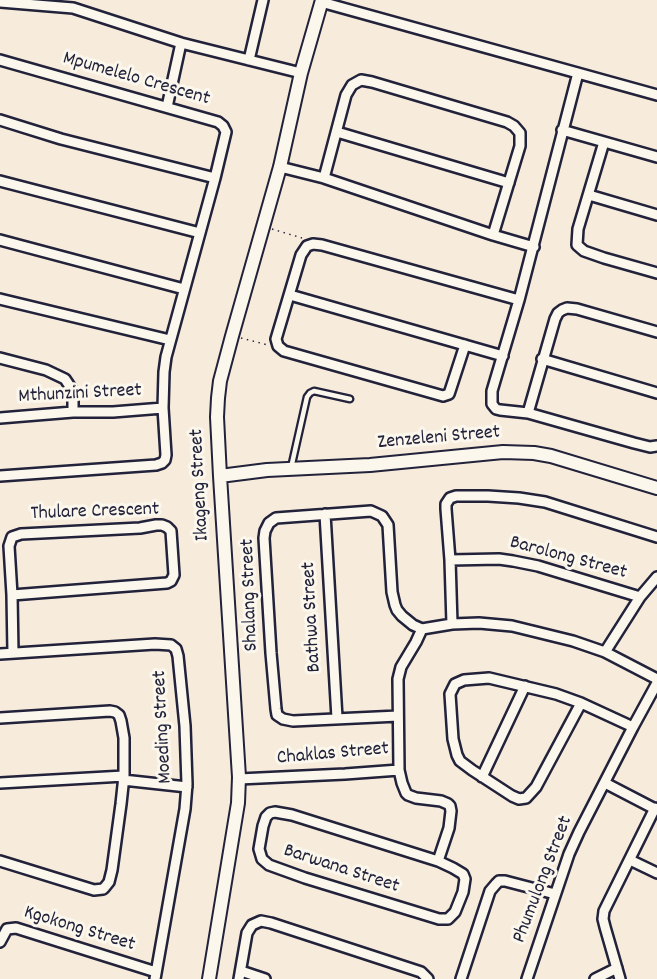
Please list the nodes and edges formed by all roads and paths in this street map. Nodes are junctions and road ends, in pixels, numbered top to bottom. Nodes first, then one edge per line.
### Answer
1 (262, 0) edge
2 (322, 1) edge
3 (0, 2) edge
4 (36, 3) edge
5 (76, 4) edge
6 (180, 43) junction
7 (0, 60) edge
8 (249, 60) junction
9 (301, 73) junction
10 (578, 73) junction
11 (657, 95) edge
12 (167, 107) junction
13 (0, 120) edge
14 (562, 130) junction
15 (337, 132) junction
16 (604, 142) junction
17 (657, 157) edge
18 (280, 167) junction
19 (215, 178) junction
20 (324, 178) junction
21 (0, 181) edge
22 (509, 183) junction
23 (589, 195) junction
24 (657, 215) edge
25 (262, 226) junction
26 (200, 233) junction
27 (493, 235) junction
28 (0, 240) edge
29 (316, 244) junction
30 (534, 247) junction
31 (657, 273) edge
32 (184, 289) junction
33 (290, 295) junction
34 (0, 299) edge
35 (519, 300) junction
36 (657, 332) edge
37 (232, 336) junction
38 (170, 340) junction
39 (465, 345) junction
40 (281, 349) junction
41 (503, 356) junction
42 (0, 358) edge
43 (543, 359) junction
44 (657, 393) edge
45 (350, 399) dead end
46 (163, 408) junction
47 (73, 412) junction
48 (528, 413) junction
49 (0, 418) edge
50 (657, 446) edge
51 (291, 468) junction
52 (0, 476) edge
53 (220, 476) junction
54 (657, 488) edge
55 (326, 514) junction
56 (657, 537) edge
57 (450, 560) junction
58 (657, 577) edge
59 (12, 595) junction
60 (640, 597) junction
61 (452, 624) junction
62 (422, 629) junction
63 (605, 652) junction
64 (13, 653) junction
65 (0, 654) edge
66 (657, 681) edge
67 (525, 686) junction
68 (581, 703) junction
69 (398, 716) junction
70 (0, 718) edge
71 (337, 718) junction
72 (633, 727) junction
73 (399, 770) junction
74 (483, 777) junction
75 (124, 778) junction
76 (239, 779) junction
77 (0, 783) edge
78 (605, 783) junction
79 (187, 787) junction
80 (656, 809) edge
81 (630, 860) junction
82 (0, 861) edge
83 (438, 861) junction
84 (657, 873) edge
85 (555, 894) junction
86 (0, 942) edge
87 (617, 968) junction
88 (240, 975) edge
89 (155, 976) edge
90 (209, 979) edge
91 (265, 979) edge
92 (428, 979) edge
93 (461, 979) edge
94 (527, 979) edge
95 (595, 979) edge
96 (620, 979) edge

1 - 8 street
2 - 9 street, Ikageng Street
2 - 10 street
3 - 4 street
4 - 5 street
5 - 6 street
6 - 8 street
6 - 12 street
7 - 12 street, Mpumelelo Crescent
8 - 9 street
9 - 18 street, Ikageng Street
10 - 11 street
10 - 14 street
12 - 19 street, Mpumelelo Crescent
13 - 19 street
14 - 16 street
14 - 30 street
15 - 20 street
15 - 22 street
15 - 22 street
16 - 17 street
16 - 23 street
18 - 20 street
18 - 25 street, Ikageng Street
19 - 26 street, Mpumelelo Crescent
20 - 27 street
21 - 26 street
22 - 27 street
23 - 24 street
23 - 31 street
25 - 29 path
25 - 37 street, Ikageng Street
26 - 32 street, Mpumelelo Crescent
27 - 30 street
28 - 32 street
29 - 33 street
29 - 35 street
30 - 35 street
32 - 38 street, Mpumelelo Crescent
33 - 39 street
33 - 40 street
34 - 38 street
35 - 41 street
36 - 43 street
37 - 40 path
37 - 53 street, Ikageng Street
38 - 46 street, Mpumelelo Crescent
39 - 40 street
39 - 41 street
41 - 48 street
42 - 47 street
43 - 44 street
43 - 48 street
45 - 51 lane
46 - 47 street, Mthunzini Street
46 - 52 street, Mpumelelo Crescent
47 - 49 street, Mthunzini Street
48 - 50 street
51 - 53 street, Zenzeleni Street
51 - 54 street, Zenzeleni Street
53 - 76 street, Ikageng Street
55 - 62 street, Shalang Street
55 - 71 street, Bathwa Street
55 - 71 street, Shalang Street
56 - 57 street
57 - 60 street, Barolong Street
57 - 61 street
58 - 60 street
59 - 59 street, Thulare Crescent
59 - 64 street, Thulare Crescent
60 - 63 street
61 - 62 street
61 - 63 street
62 - 69 street, Chaklas Street
63 - 66 street
64 - 65 street, Moeding Street
64 - 79 street, Moeding Street
66 - 72 street, Phumulong Street
67 - 68 street
67 - 74 street
67 - 74 street
68 - 72 street
68 - 74 street
69 - 71 street, Shalang Street
69 - 73 street, Chaklas Street
70 - 75 street
72 - 78 street, Phumulong Street
73 - 76 street, Chaklas Street
73 - 83 street
75 - 77 street
75 - 79 street
75 - 82 street
76 - 90 street, Ikageng Street
78 - 80 street
78 - 85 street, Phumulong Street
79 - 89 street, Moeding Street
80 - 81 street
81 - 84 street
81 - 87 street
83 - 83 street, Barwana Street
85 - 93 street
85 - 94 street, Phumulong Street
86 - 89 street, Kgokong Street
87 - 95 street
87 - 96 street
88 - 91 street
88 - 92 street

